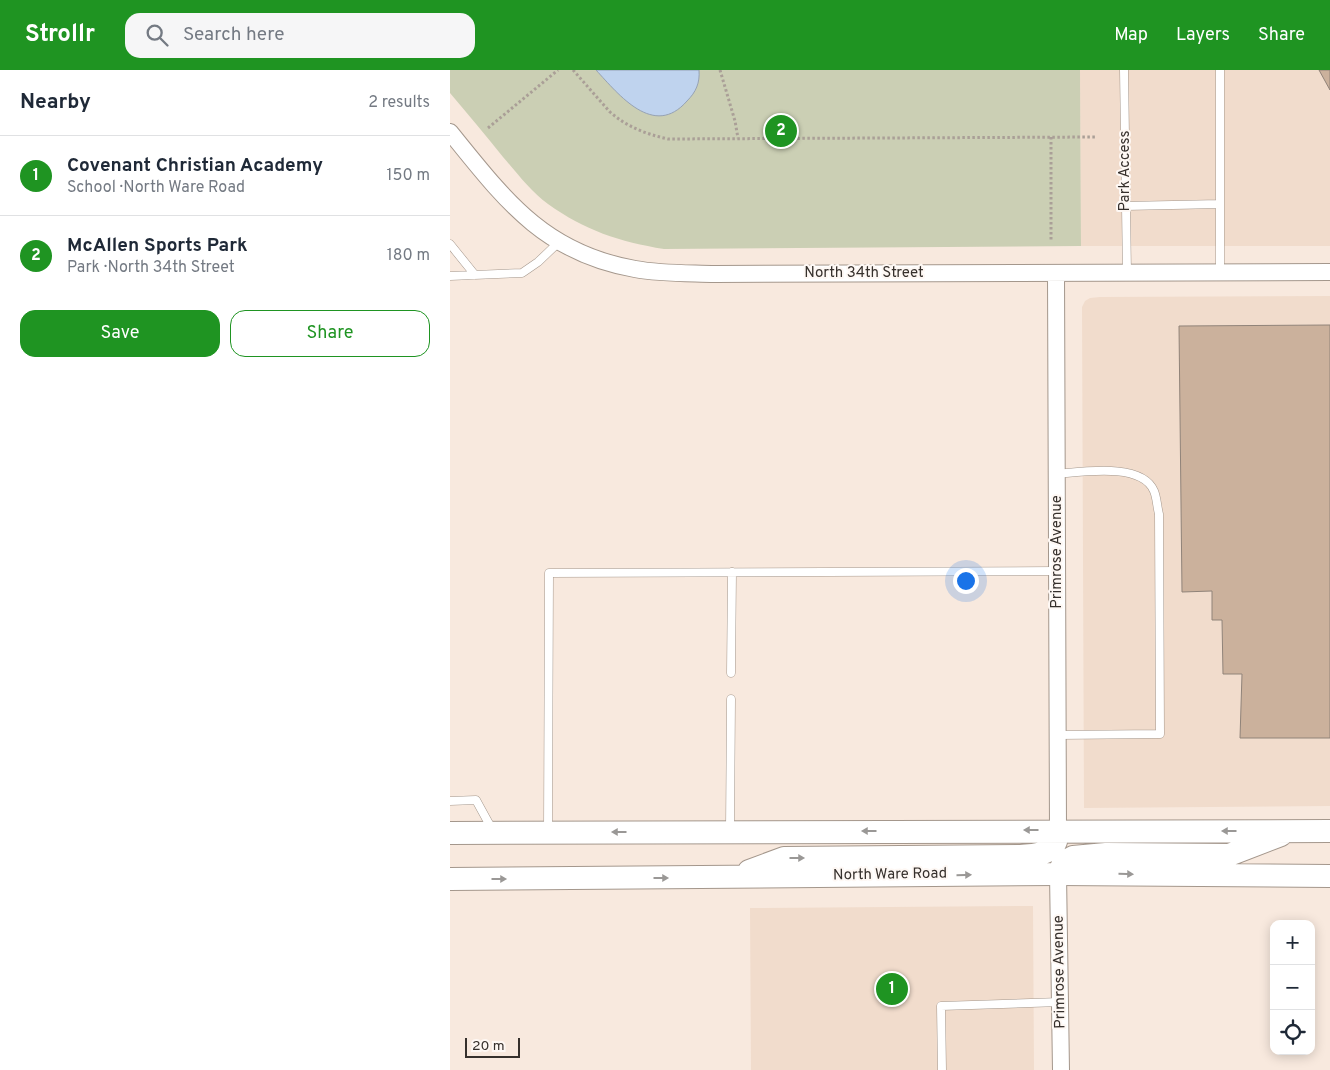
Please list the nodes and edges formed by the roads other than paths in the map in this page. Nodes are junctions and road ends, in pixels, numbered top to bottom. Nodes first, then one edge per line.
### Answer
1 (1124, 70) edge
2 (1220, 70) edge
3 (450, 132) edge
4 (1220, 204) junction
5 (1125, 206) junction
6 (558, 242) junction
7 (450, 244) edge
8 (1220, 272) junction
9 (1330, 272) edge
10 (1056, 273) junction
11 (1127, 273) junction
12 (450, 276) edge
13 (475, 276) junction
14 (1056, 474) junction
15 (1057, 571) junction
16 (732, 572) junction
17 (731, 672) dead end
18 (731, 699) dead end
19 (1058, 735) junction
20 (450, 801) edge
21 (1058, 830) junction
22 (1294, 831) junction
23 (1330, 831) edge
24 (548, 832) junction
25 (730, 832) junction
26 (450, 833) edge
27 (494, 833) junction
28 (1058, 874) junction
29 (1330, 876) edge
30 (734, 877) junction
31 (450, 879) edge
32 (1060, 1002) junction
33 (942, 1070) edge
34 (1061, 1070) edge

1 - 5 lane, Park Access
2 - 4 lane
3 - 6 street, North 34th Street
4 - 5 lane
4 - 8 lane
5 - 11 lane, Park Access
6 - 10 street, North 34th Street
6 - 13 lane
7 - 13 lane
8 - 9 street, North 34th Street
8 - 11 street, North 34th Street
10 - 11 street, North 34th Street
10 - 14 street, Primrose Avenue
12 - 13 lane
14 - 15 street, Primrose Avenue
14 - 19 lane
15 - 16 lane
15 - 19 street, Primrose Avenue
16 - 17 lane
16 - 24 lane
18 - 25 lane
19 - 21 street, Primrose Avenue
20 - 27 lane
22 -> 21 main road
21 -> 25 main road
30 -> 21 main road
22 - 23 main road
22 - 28 main road
25 -> 24 main road
24 - 27 main road
26 - 27 main road
28 -> 29 main road, North Ware Road
30 -> 28 main road, North Ware Road
28 - 32 street, Primrose Avenue
31 -> 30 main road, North Ware Road
32 - 33 lane
32 - 34 street, Primrose Avenue

